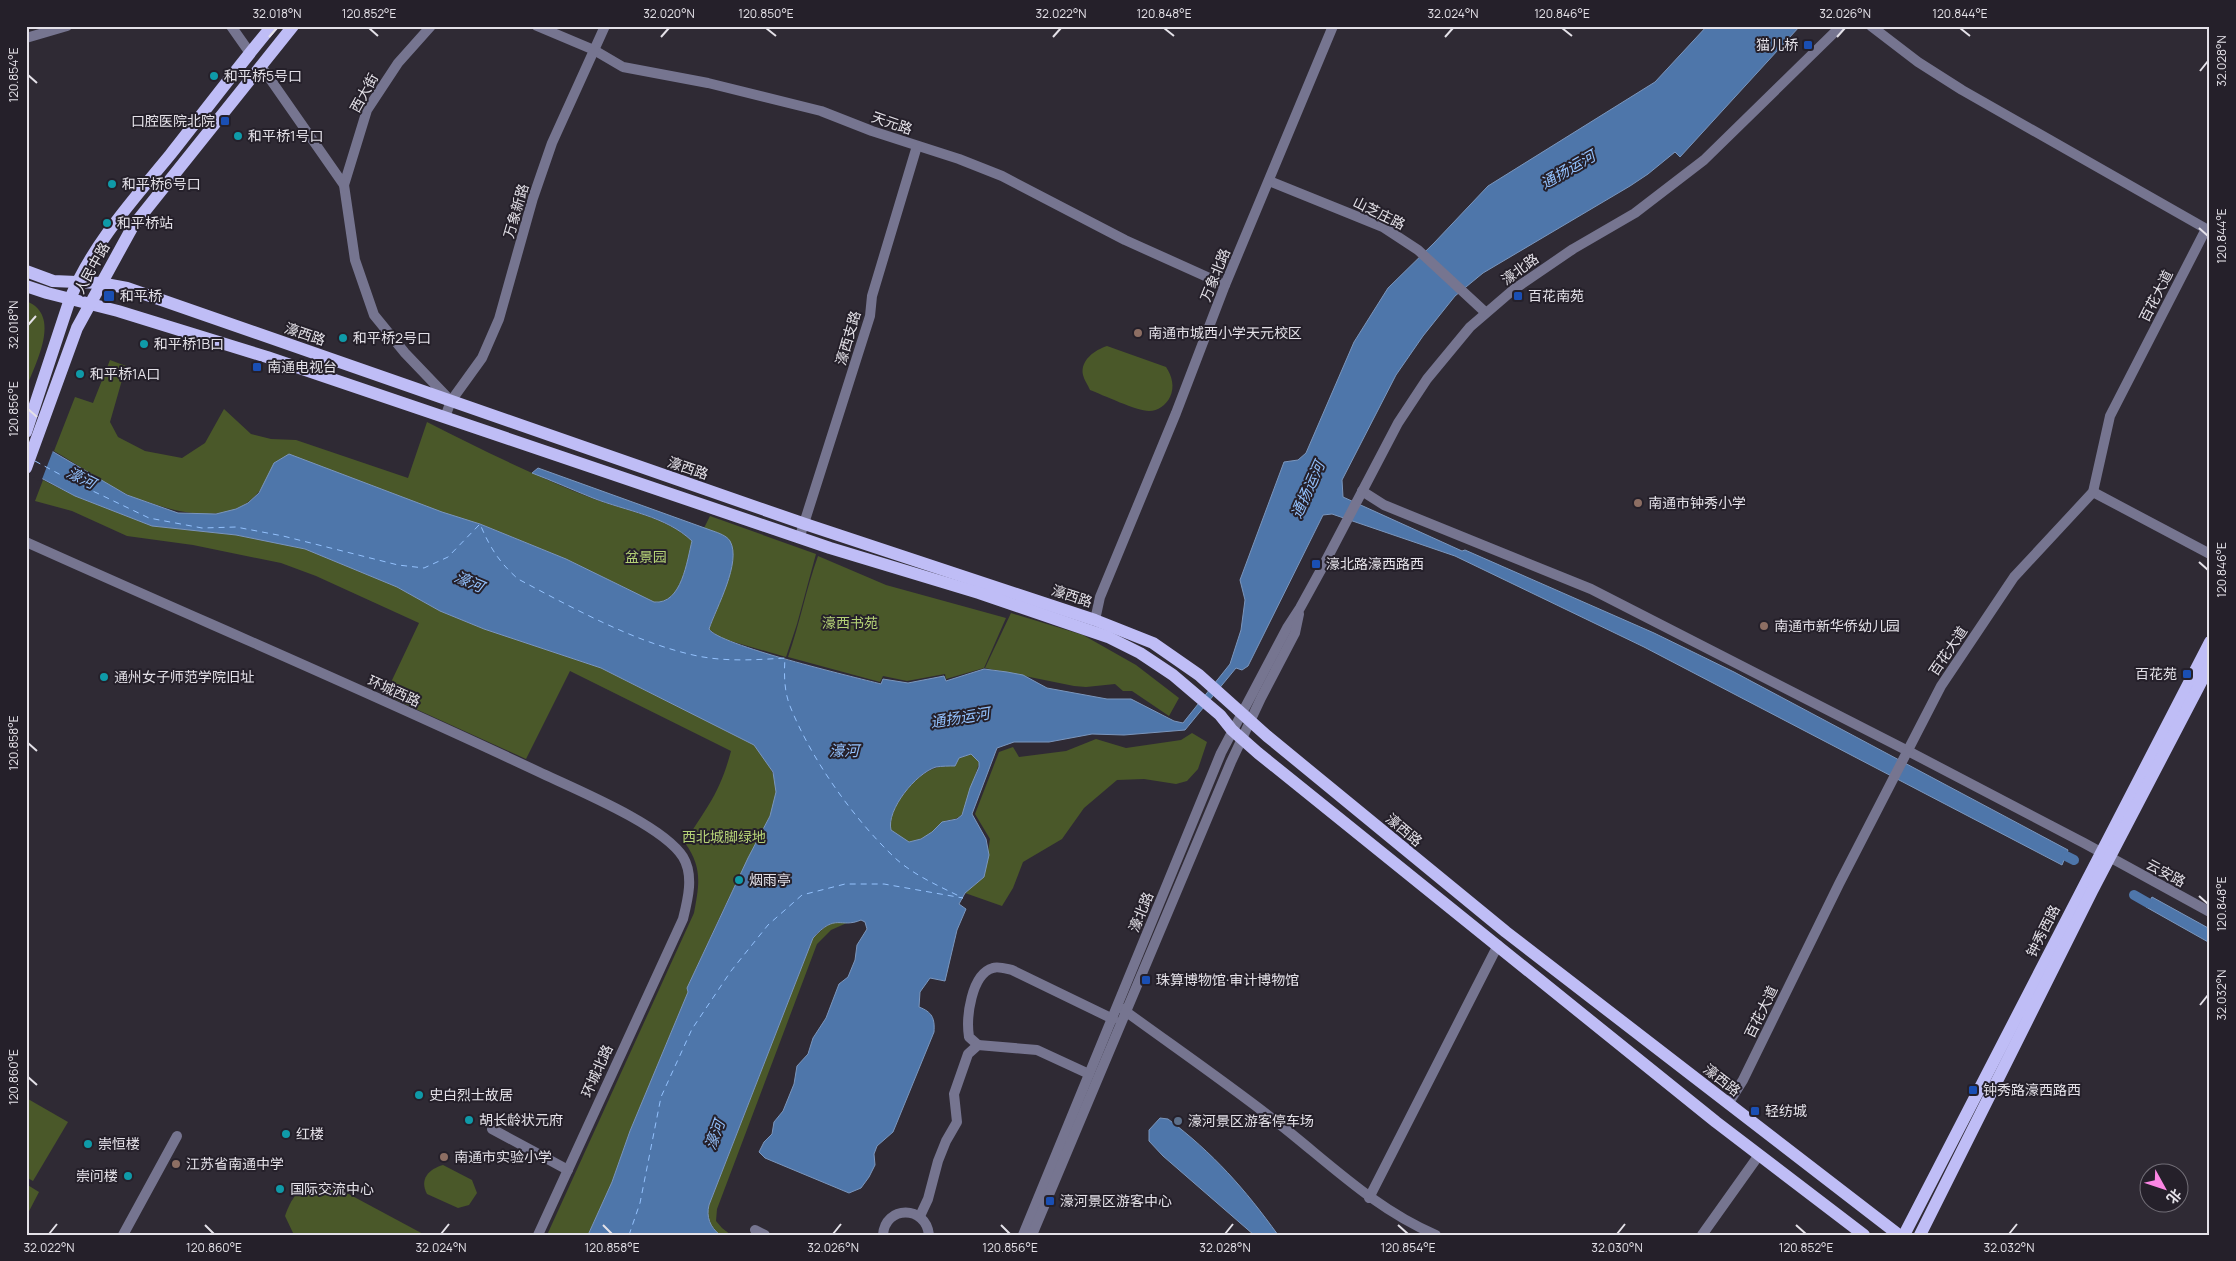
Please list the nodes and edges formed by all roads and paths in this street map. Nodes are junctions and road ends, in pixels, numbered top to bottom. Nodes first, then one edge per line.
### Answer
1 (67, 26) edge
2 (231, 26) edge
3 (272, 26) edge
4 (293, 26) edge
5 (431, 26) edge
6 (537, 26) edge
7 (605, 26) edge
8 (1333, 26) edge
9 (1841, 26) edge
10 (1871, 26) edge
11 (26, 38) edge
12 (594, 50) junction
13 (250, 53) junction
14 (261, 66) junction
15 (917, 146) junction
16 (1270, 181) junction
17 (344, 186) junction
18 (2208, 230) edge
19 (26, 271) edge
20 (76, 283) junction
21 (100, 283) junction
22 (1225, 285) junction
23 (26, 286) edge
24 (70, 299) junction
25 (89, 304) junction
26 (1485, 312) junction
27 (451, 401) junction
28 (445, 417) junction
29 (33, 426) edge
30 (26, 468) edge
31 (2093, 492) junction
32 (1361, 494) junction
33 (803, 530) junction
34 (26, 542) edge
35 (2210, 554) edge
36 (1095, 620) junction
37 (2210, 642) edge
38 (2210, 665) edge
39 (1246, 716) junction
40 (1237, 734) junction
41 (1907, 755) junction
42 (2105, 855) junction
43 (2210, 912) edge
44 (683, 919) joint
45 (1498, 945) junction
46 (1121, 1008) junction
47 (1113, 1019) junction
48 (978, 1045) junction
49 (1090, 1074) junction
50 (1728, 1104) junction
51 (492, 1129) dead end
52 (177, 1136) dead end
53 (1759, 1155) junction
54 (568, 1170) junction
55 (1370, 1198) junction
56 (920, 1216) junction
57 (755, 1230) dead end
58 (123, 1235) edge
59 (538, 1235) edge
60 (766, 1235) edge
61 (883, 1235) edge
62 (929, 1235) edge
63 (1023, 1235) edge
64 (1032, 1235) edge
65 (1436, 1235) edge
66 (1702, 1235) edge
67 (1864, 1235) edge
68 (1899, 1235) edge
69 (1904, 1235) edge
70 (1920, 1235) edge

1 - 11 street
2 - 13 street
3 - 13 main road, 人民中路
4 - 14 main road, 人民中路
5 - 17 street, 西大街
6 - 12 street, 天元路
7 - 12 street, 万象新路
8 - 16 street, 万象北路
9 - 26 street, 濠北路
10 - 18 street
12 - 15 street, 天元路
12 - 27 street, 万象新路
13 - 20 main road, 人民中路
14 - 17 street
14 - 21 main road, 人民中路
15 - 22 street, 天元路
15 - 33 street, 濠西支路
16 - 22 street, 万象北路
16 - 26 street, 山芝庄路
17 - 27 street
18 - 31 street, 百花大道
19 - 20 main road, 濠西路
20 - 21 main road, 濠西路
20 - 24 main road, 人民中路
21 - 25 main road, 人民中路
21 - 27 main road, 濠西路
22 - 36 street, 万象北路
23 - 24 main road, 濠西路
24 - 25 main road, 濠西路
24 - 29 main road, 人民中路
25 - 28 main road, 濠西路
25 - 29 main road, 人民中路
26 - 32 street, 濠北路
27 - 28 street, 万象新路
27 - 33 main road, 濠西路
28 - 33 main road, 濠西路
29 - 30 main road
31 - 35 street
31 - 41 street, 百花大道
32 - 39 street, 濠北路
32 - 41 street, 云安路
33 - 36 main road, 濠西路
33 - 40 main road, 濠西路
34 - 44 street, 环城西路
36 - 39 main road, 濠西路
37 - 42 main road, 钟秀西路
38 - 42 main road, 钟秀西路
39 - 40 street, 濠北路
39 - 50 main road, 濠西路
40 - 45 main road, 濠西路
40 - 46 street, 濠北路
41 - 42 street, 云安路
41 - 50 street, 百花大道
42 - 43 street, 云安路
42 - 69 main road, 钟秀西路
42 - 70 main road, 钟秀西路
44 - 54 street, 环城北路
45 - 53 main road, 濠西路
45 - 55 street
46 - 47 street, 濠北路
46 - 55 street
46 - 64 street, 濠北路
47 - 48 street
47 - 49 street, 濠北路
48 - 49 street
48 - 56 street
49 - 63 street, 濠北路
50 - 68 main road, 濠西路
51 - 54 street
52 - 58 street
53 - 66 street
53 - 67 main road, 濠西路
54 - 59 street, 环城北路
55 - 65 street
56 - 61 street
56 - 62 street
57 - 60 street

